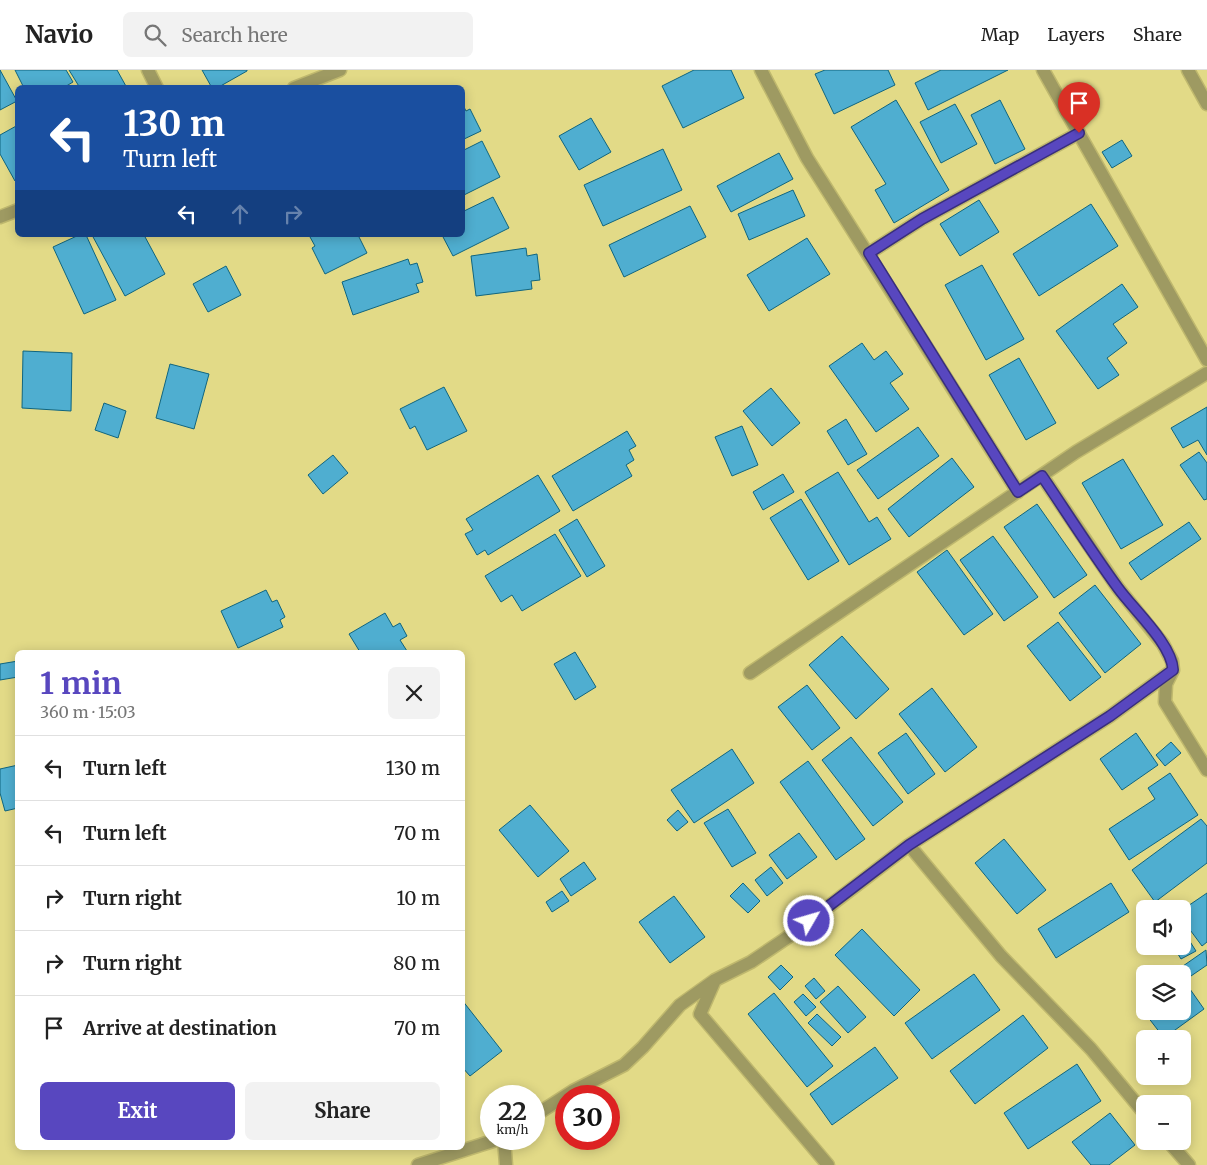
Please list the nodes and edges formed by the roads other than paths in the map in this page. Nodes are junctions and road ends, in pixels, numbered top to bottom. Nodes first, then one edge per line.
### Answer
1 (148, 70) edge
2 (340, 70) edge
3 (761, 70) edge
4 (1043, 70) edge
5 (1188, 70) edge
6 (156, 85) edge
7 (302, 85) edge
8 (1207, 104) edge
9 (1079, 133) junction
10 (15, 211) edge
11 (0, 217) edge
12 (869, 253) junction
13 (1207, 360) edge
14 (1207, 373) edge
15 (1042, 476) junction
16 (1018, 492) junction
17 (1173, 670) junction
18 (750, 673) dead end
19 (1207, 770) edge
20 (909, 845) junction
21 (715, 980) junction
22 (1136, 1103) edge
23 (545, 1109) edge
24 (480, 1145) edge
25 (465, 1150) edge
26 (465, 1150) edge
27 (505, 1150) edge
28 (1176, 1150) edge
29 (418, 1165) edge
30 (506, 1165) edge
31 (828, 1165) edge
32 (1189, 1165) edge

1 - 6 street
2 - 7 street
3 - 12 street
4 - 9 street
5 - 8 street
9 - 12 street
9 - 13 street
10 - 11 street
12 - 16 street
14 - 15 street
15 - 16 street
15 - 17 street
16 - 18 street
17 - 19 street
17 - 20 street
20 - 21 street
20 - 22 street
21 - 23 street
21 - 31 street
24 - 25 street
26 - 29 street
27 - 30 street
28 - 32 street

